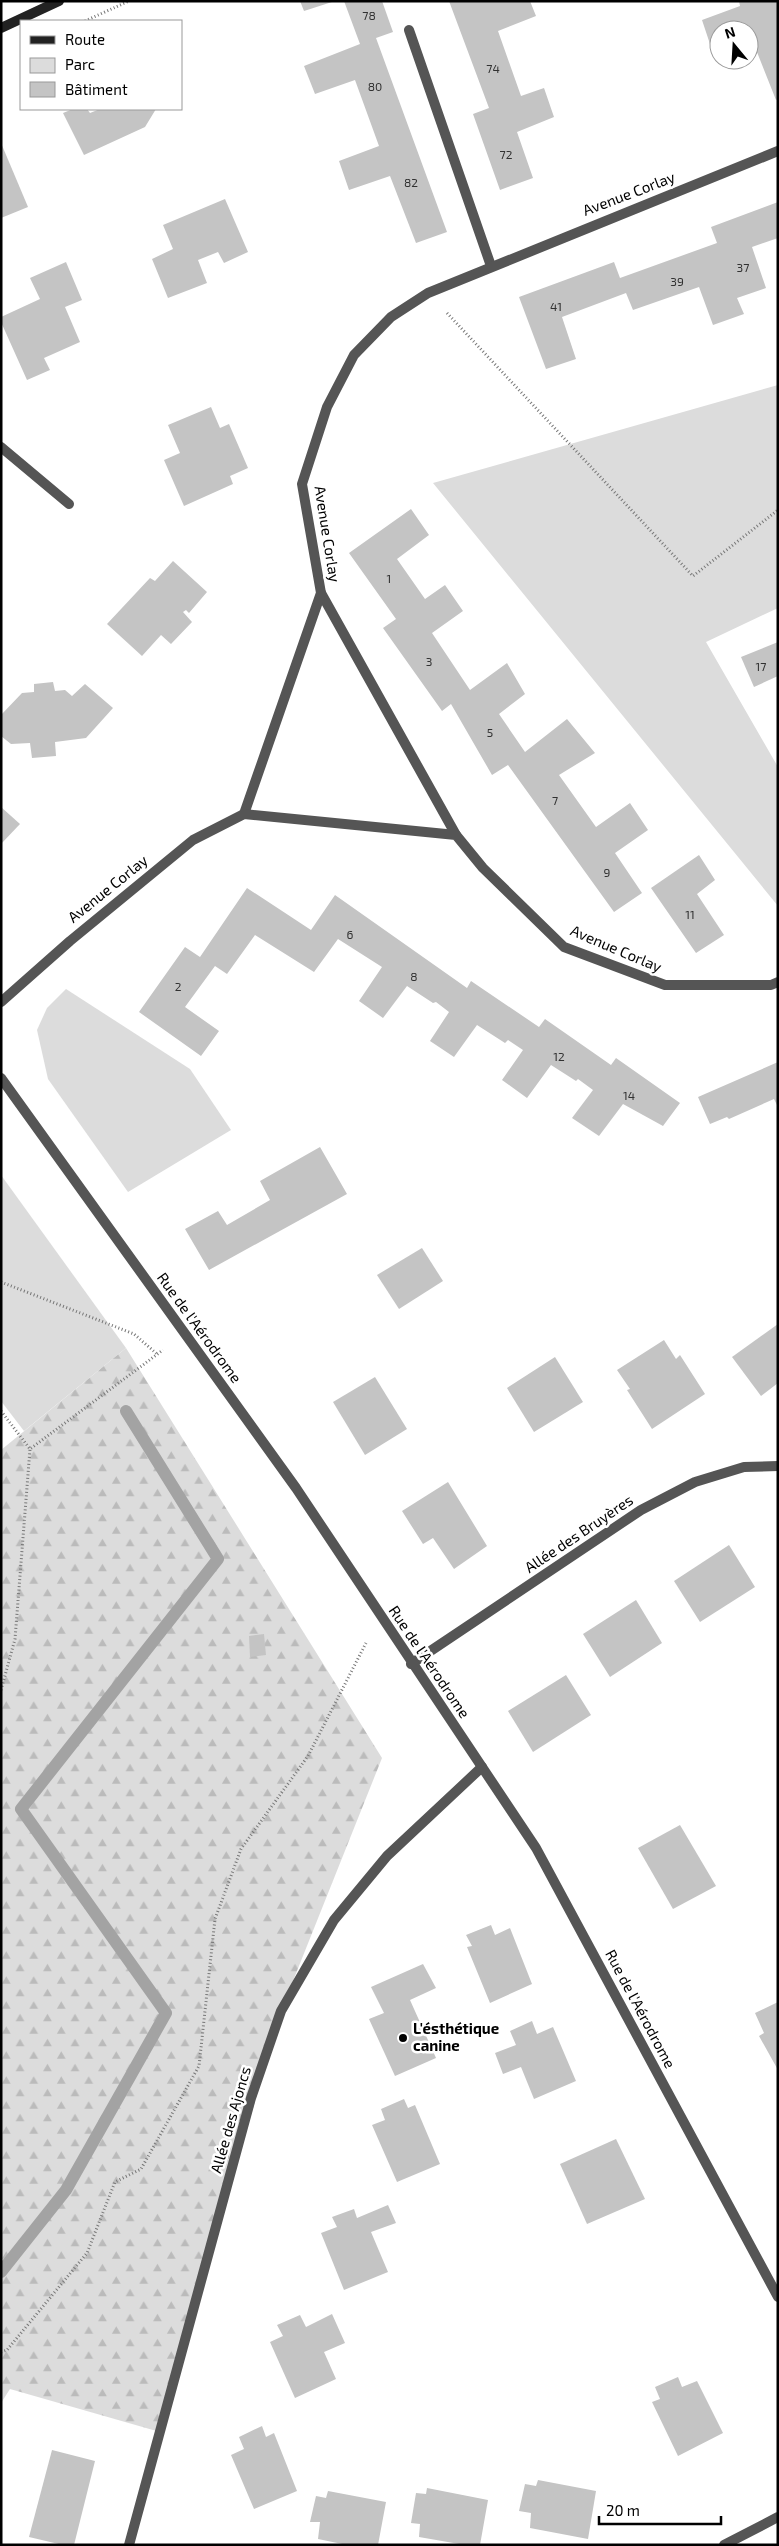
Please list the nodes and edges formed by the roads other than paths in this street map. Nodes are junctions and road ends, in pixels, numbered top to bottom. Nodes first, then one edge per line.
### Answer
1 (59, 1) edge
2 (1, 28) edge
3 (409, 30) dead end
4 (778, 151) edge
5 (492, 266) junction
6 (1, 447) edge
7 (69, 504) dead end
8 (321, 593) junction
9 (244, 814) junction
10 (456, 835) junction
11 (778, 982) edge
12 (1, 1002) edge
13 (1, 1078) edge
14 (778, 1466) edge
15 (412, 1664) junction
16 (482, 1767) junction
17 (778, 2297) edge
18 (778, 2517) edge
19 (129, 2545) edge
20 (724, 2545) edge

1 - 2 main road
3 - 5 street
4 - 5 street, Avenue Corlay
5 - 8 street, Avenue Corlay
6 - 7 street
8 - 9 street, Avenue Corlay
8 - 10 street, Avenue Corlay
9 - 10 street
9 - 12 street, Avenue Corlay
10 - 11 street, Avenue Corlay
13 - 15 street, Rue de l'Aérodrome
14 - 15 street, Allée des Bruyères
15 - 16 street, Rue de l'Aérodrome
16 - 17 street, Rue de l'Aérodrome
16 - 19 street, Allée des Ajoncs
18 - 20 street

